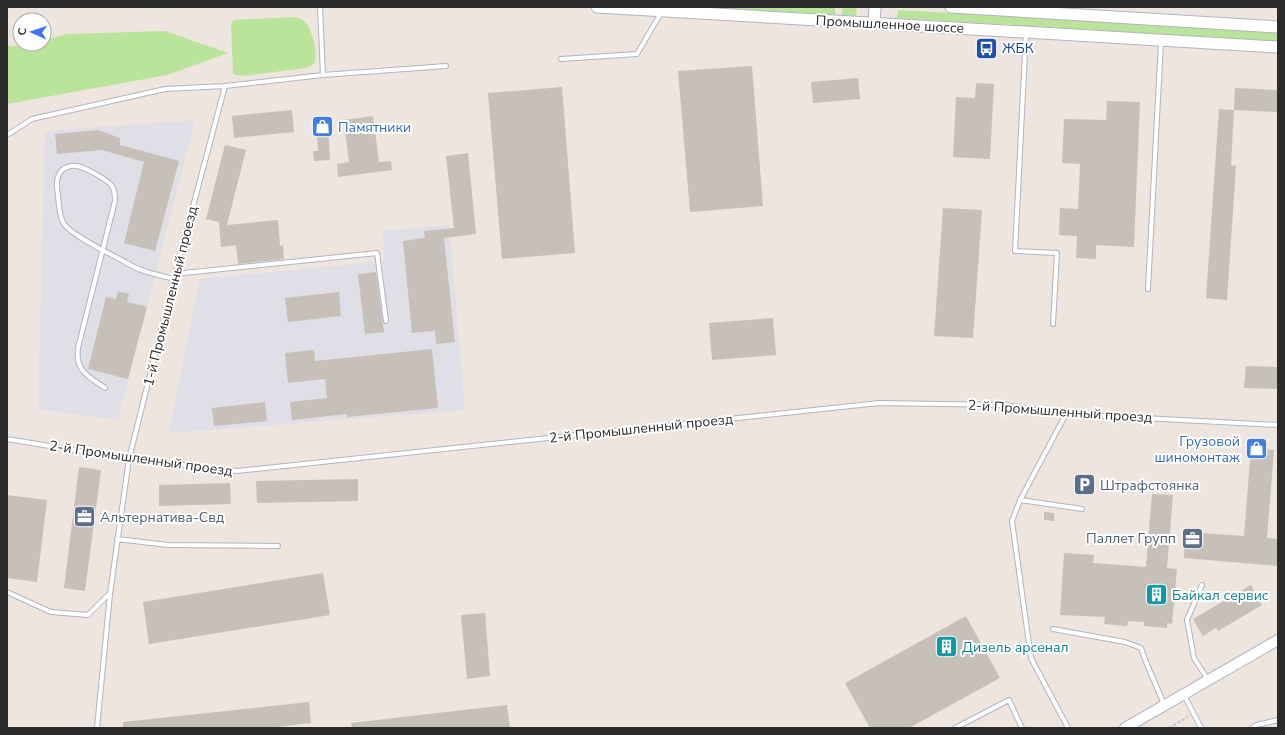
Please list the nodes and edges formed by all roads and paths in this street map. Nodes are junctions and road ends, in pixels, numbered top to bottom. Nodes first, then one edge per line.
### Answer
1 (320, 7) edge
2 (598, 7) edge
3 (875, 7) edge
4 (950, 7) edge
5 (662, 10) junction
6 (874, 23) junction
7 (1278, 27) edge
8 (1026, 32) junction
9 (1161, 40) junction
10 (1278, 47) edge
11 (561, 59) dead end
12 (446, 66) dead end
13 (323, 75) junction
14 (225, 86) junction
15 (7, 135) edge
16 (103, 249) junction
17 (175, 276) junction
18 (1148, 289) dead end
19 (386, 321) dead end
20 (1053, 324) dead end
21 (105, 388) dead end
22 (1066, 414) junction
23 (1278, 425) edge
24 (7, 439) edge
25 (129, 459) junction
26 (1020, 500) junction
27 (1082, 509) dead end
28 (117, 539) junction
29 (278, 546) dead end
30 (1202, 585) dead end
31 (7, 592) edge
32 (110, 594) junction
33 (1054, 629) dead end
34 (1278, 640) edge
35 (1208, 680) junction
36 (1184, 695) junction
37 (1164, 705) junction
38 (1194, 714) junction
39 (1278, 720) edge
40 (97, 728) edge
41 (955, 728) edge
42 (1022, 728) edge
43 (1068, 728) edge
44 (1125, 728) edge
45 (1170, 728) edge
46 (1201, 728) edge
47 (1252, 728) edge

1 - 13 lane
2 - 5 main road, Промышленное шоссе
3 - 6 main road
4 - 7 main road, Промышленное шоссе
5 - 6 main road, Промышленное шоссе
5 - 11 lane
6 - 8 main road, Промышленное шоссе
8 - 9 main road, Промышленное шоссе
8 - 20 lane
9 - 10 main road, Промышленное шоссе
9 - 18 lane
12 - 13 lane
13 - 14 lane
14 - 15 lane
14 - 17 lane, 1-й Промышленный проезд
16 - 16 lane
16 - 17 lane
16 - 21 lane
17 - 19 lane
17 - 25 lane, 1-й Промышленный проезд
22 - 23 lane, 2-й Промышленный проезд
22 - 25 lane, 2-й Промышленный проезд
22 - 26 lane
24 - 25 lane, 2-й Промышленный проезд
25 - 28 lane, 1-й Промышленный проезд
26 - 27 lane
26 - 43 lane
28 - 29 lane
28 - 32 lane, 1-й Промышленный проезд
30 - 35 lane
31 - 32 lane
32 - 40 lane, 1-й Промышленный проезд
33 - 37 lane
34 - 35 street
35 - 36 street
36 - 37 street
36 - 38 lane
37 - 44 street
38 - 45 path
38 - 46 lane
39 - 47 lane
41 - 42 lane

